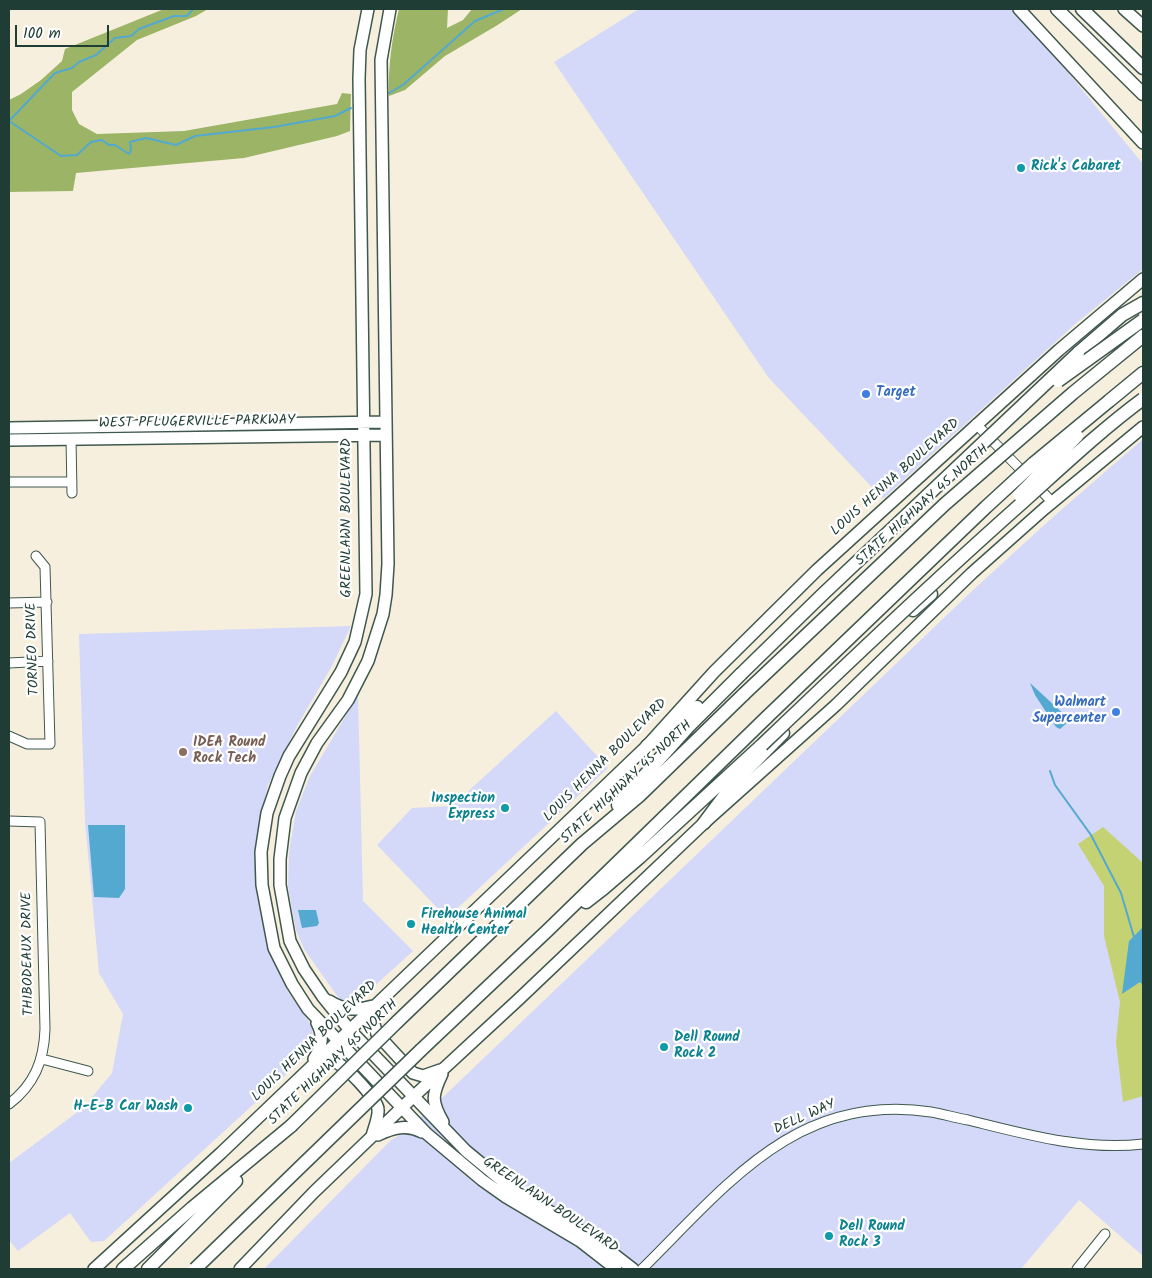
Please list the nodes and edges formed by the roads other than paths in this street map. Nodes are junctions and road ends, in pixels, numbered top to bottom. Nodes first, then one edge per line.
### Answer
1 (368, 9) edge
2 (390, 9) edge
3 (1019, 9) edge
4 (1057, 9) edge
5 (1082, 9) edge
6 (1124, 9) edge
7 (1143, 26) edge
8 (1143, 68) edge
9 (1143, 94) edge
10 (1143, 143) edge
11 (1143, 279) edge
12 (1143, 303) edge
13 (1143, 320) edge
14 (1143, 336) edge
15 (1143, 373) edge
16 (1143, 398) edge
17 (1110, 401) junction
18 (385, 422) junction
19 (362, 423) junction
20 (976, 424) junction
21 (141, 426) junction
22 (1143, 427) edge
23 (9, 428) edge
24 (385, 435) junction
25 (363, 436) junction
26 (141, 439) junction
27 (9, 440) edge
28 (71, 440) junction
29 (9, 482) edge
30 (72, 482) junction
31 (72, 493) dead end
32 (1052, 502) junction
33 (36, 556) dead end
34 (47, 602) junction
35 (9, 603) edge
36 (48, 661) junction
37 (9, 663) edge
38 (316, 713) junction
39 (332, 722) junction
40 (9, 736) edge
41 (648, 746) junction
42 (9, 821) edge
43 (704, 823) junction
44 (582, 844) junction
45 (548, 930) junction
46 (322, 997) junction
47 (374, 1006) junction
48 (308, 1009) junction
49 (349, 1030) junction
50 (338, 1040) junction
51 (42, 1059) junction
52 (446, 1067) junction
53 (308, 1069) junction
54 (88, 1071) dead end
55 (413, 1097) junction
56 (9, 1104) edge
57 (401, 1108) junction
58 (291, 1126) junction
59 (427, 1134) junction
60 (450, 1134) junction
61 (372, 1137) junction
62 (1143, 1144) edge
63 (482, 1180) junction
64 (506, 1184) junction
65 (264, 1202) junction
66 (1105, 1234) dead end
67 (127, 1265) edge
68 (1081, 1268) edge
69 (94, 1269) edge
70 (148, 1269) edge
71 (195, 1269) edge
72 (204, 1269) edge
73 (240, 1269) edge
74 (616, 1269) edge
75 (633, 1269) edge
76 (642, 1269) edge

1 - 19 main road, GREENLAWN BOULEVARD
2 - 18 main road, GREENLAWN BOULEVARD
3 - 10 main road
4 - 9 highway
5 - 8 highway
6 - 7 main road
11 - 20 main road, LOUIS HENNA BOULEVARD
12 - 44 highway, bridge
13 - 41 highway, bridge
14 - 44 highway, STATE HIGHWAY 45 NORTH, bridge
15 - 17 highway
16 - 45 highway, bridge
17 - 43 highway, bridge
17 - 45 highway, bridge
18 - 19 main road, WEST PFLUGERVILLE PARKWAY
18 - 24 main road, GREENLAWN BOULEVARD
19 - 21 main road, WEST PFLUGERVILLE PARKWAY
19 - 25 main road, GREENLAWN BOULEVARD
20 - 32 street
20 - 41 main road, LOUIS HENNA BOULEVARD
21 - 23 main road, WEST PFLUGERVILLE PARKWAY
21 - 26 main road
22 - 32 main road
24 - 25 main road, WEST PFLUGERVILLE PARKWAY
24 - 39 main road, GREENLAWN BOULEVARD
25 - 26 main road, WEST PFLUGERVILLE PARKWAY
25 - 38 main road, GREENLAWN BOULEVARD
26 - 28 main road, WEST PFLUGERVILLE PARKWAY
27 - 28 main road, WEST PFLUGERVILLE PARKWAY
28 - 30 street
29 - 30 street
30 - 31 street
32 - 43 main road
33 - 34 street, TORNEO DRIVE
34 - 35 street
34 - 36 street, TORNEO DRIVE
36 - 37 street
36 - 40 street, TORNEO DRIVE
38 - 39 main road
38 - 48 main road, GREENLAWN BOULEVARD
39 - 46 main road, GREENLAWN BOULEVARD
41 - 47 main road, LOUIS HENNA BOULEVARD
42 - 51 street, THIBODEAUX DRIVE
43 - 52 main road
44 - 58 highway, STATE HIGHWAY 45 NORTH, bridge
45 - 65 highway, bridge
46 - 47 main road
46 - 49 main road, GREENLAWN BOULEVARD
47 - 49 main road, LOUIS HENNA BOULEVARD
47 - 52 main road
48 - 50 main road, GREENLAWN BOULEVARD
48 - 53 main road
49 - 50 main road, LOUIS HENNA BOULEVARD
49 - 55 main road, GREENLAWN BOULEVARD
50 - 53 main road, LOUIS HENNA BOULEVARD
50 - 57 main road, GREENLAWN BOULEVARD
51 - 54 street
51 - 56 street, THIBODEAUX DRIVE
52 - 55 main road
52 - 60 main road
53 - 61 main road
53 - 69 main road, LOUIS HENNA BOULEVARD
55 - 57 main road
55 - 60 main road, GREENLAWN BOULEVARD
57 - 59 main road, GREENLAWN BOULEVARD
57 - 61 main road
58 - 67 highway
58 - 70 highway, STATE HIGHWAY 45 NORTH
59 - 61 main road
59 - 63 main road, GREENLAWN BOULEVARD
60 - 64 main road, GREENLAWN BOULEVARD
61 - 73 main road
62 - 76 street, DELL WAY
63 - 64 main road
63 - 74 main road, GREENLAWN BOULEVARD
64 - 75 main road, GREENLAWN BOULEVARD
65 - 71 highway, bridge
65 - 72 highway, bridge
66 - 68 street

